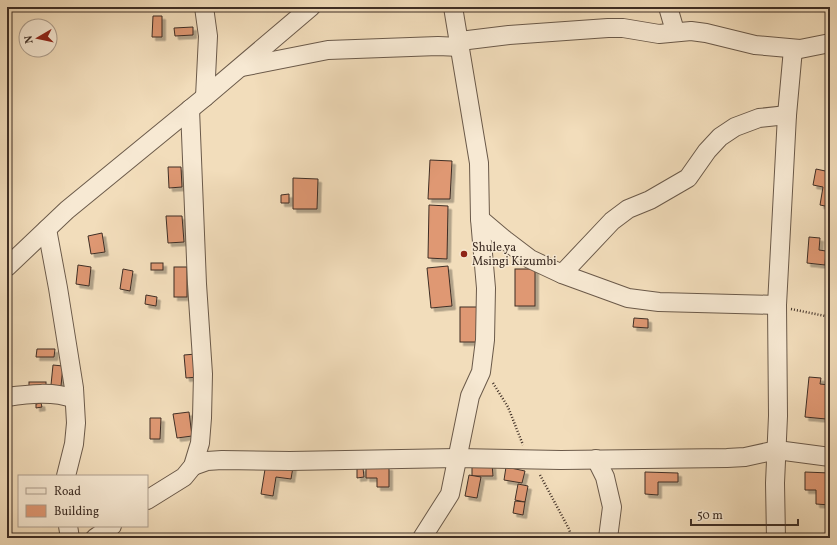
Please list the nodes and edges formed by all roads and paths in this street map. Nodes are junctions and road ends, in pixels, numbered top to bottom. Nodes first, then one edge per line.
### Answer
1 (204, 7) edge
2 (311, 7) edge
3 (453, 7) edge
4 (668, 7) edge
5 (675, 31) junction
6 (830, 43) edge
7 (460, 44) junction
8 (793, 49) junction
9 (241, 67) junction
10 (205, 97) junction
11 (190, 109) junction
12 (787, 115) junction
13 (480, 219) junction
14 (47, 229) junction
15 (7, 267) edge
16 (562, 274) junction
17 (778, 306) junction
18 (830, 317) edge
19 (481, 372) junction
20 (7, 397) edge
21 (74, 399) junction
22 (776, 450) junction
23 (830, 457) edge
24 (456, 458) junction
25 (530, 459) junction
26 (596, 459) junction
27 (193, 466) junction
28 (66, 475) edge
29 (148, 499) edge
30 (68, 527) edge
31 (111, 527) edge
32 (70, 538) edge
33 (95, 538) edge
34 (422, 538) edge
35 (572, 538) edge
36 (608, 538) edge
37 (776, 538) edge

1 - 10 street
2 - 9 street
3 - 7 street
4 - 5 street
5 - 7 street
5 - 8 street
6 - 8 street
7 - 9 street
7 - 13 street
8 - 12 street
9 - 10 street
10 - 11 street
11 - 14 street
11 - 27 street
12 - 16 street
12 - 17 street
13 - 16 street
13 - 19 street
14 - 15 street
14 - 21 street
16 - 17 street
17 - 18 path
17 - 22 street
19 - 24 street
19 - 25 path
20 - 21 street
21 - 28 street
22 - 23 street
22 - 26 street
22 - 37 street
24 - 25 street
24 - 27 street
24 - 34 street
25 - 26 street
25 - 35 path
26 - 36 street
27 - 29 street
30 - 32 street
31 - 33 street

